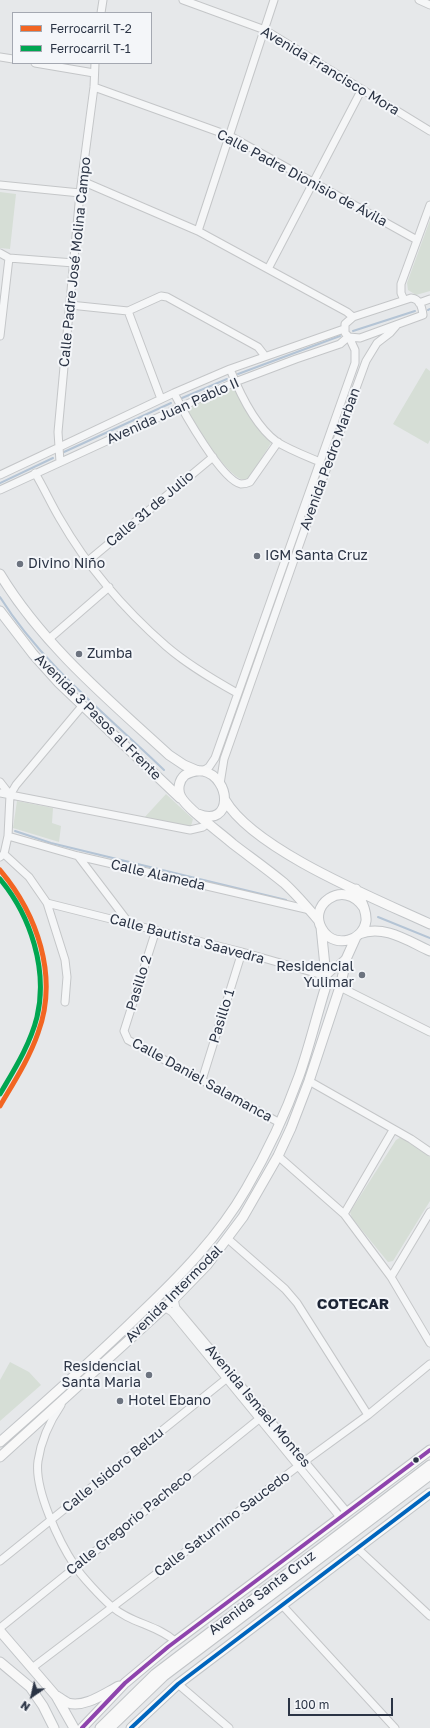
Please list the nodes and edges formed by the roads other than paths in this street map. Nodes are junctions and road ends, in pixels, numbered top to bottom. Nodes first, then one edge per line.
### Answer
1 (103, 0) edge
2 (183, 0) edge
3 (274, 0) edge
4 (419, 0) edge
5 (430, 5) edge
6 (101, 12) edge
7 (265, 30) junction
8 (0, 57) edge
9 (12, 59) edge
10 (41, 64) edge
11 (95, 64) edge
12 (94, 73) junction
13 (94, 87) junction
14 (362, 89) junction
15 (430, 131) edge
16 (230, 136) junction
17 (82, 181) junction
18 (314, 183) junction
19 (0, 185) edge
20 (80, 193) junction
21 (430, 205) edge
22 (198, 231) junction
23 (417, 240) junction
24 (0, 253) edge
25 (9, 258) junction
26 (74, 263) junction
27 (268, 269) junction
28 (430, 299) edge
29 (404, 300) junction
30 (419, 302) junction
31 (70, 305) junction
32 (128, 311) junction
33 (426, 314) edge
34 (353, 317) junction
35 (396, 326) junction
36 (344, 329) junction
37 (0, 336) edge
38 (349, 337) junction
39 (265, 356) junction
40 (230, 369) junction
41 (235, 382) junction
42 (174, 393) junction
43 (161, 399) junction
44 (181, 407) junction
45 (278, 442) junction
46 (60, 446) junction
47 (212, 457) junction
48 (60, 462) junction
49 (320, 462) junction
50 (35, 473) junction
51 (0, 475) edge
52 (0, 490) edge
53 (88, 561) junction
54 (0, 574) edge
55 (109, 587) junction
56 (0, 611) edge
57 (49, 639) junction
58 (237, 694) junction
59 (83, 705) junction
60 (200, 771) junction
61 (0, 782) edge
62 (220, 784) junction
63 (0, 792) edge
64 (10, 795) junction
65 (225, 800) junction
66 (184, 801) junction
67 (198, 814) junction
68 (208, 823) junction
69 (8, 836) junction
70 (2, 856) edge
71 (78, 856) junction
72 (356, 889) junction
73 (337, 894) junction
74 (47, 903) junction
75 (364, 908) junction
76 (310, 910) junction
77 (129, 923) junction
78 (320, 924) junction
79 (430, 924) edge
80 (156, 930) junction
81 (358, 936) junction
82 (430, 951) edge
83 (242, 952) junction
84 (347, 957) junction
85 (326, 976) junction
86 (340, 987) junction
87 (65, 1002) dead end
88 (430, 1032) edge
89 (125, 1036) joint
90 (202, 1080) junction
91 (310, 1082) junction
92 (280, 1123) junction
93 (393, 1130) junction
94 (430, 1152) edge
95 (278, 1156) junction
96 (246, 1190) junction
97 (256, 1196) junction
98 (430, 1212) edge
99 (344, 1214) junction
100 (228, 1239) junction
101 (391, 1277) junction
102 (174, 1299) junction
103 (164, 1308) junction
104 (430, 1343) edge
105 (430, 1364) edge
106 (226, 1378) junction
107 (65, 1398) junction
108 (368, 1415) junction
109 (259, 1419) junction
110 (0, 1442) edge
111 (430, 1450) edge
112 (0, 1457) edge
113 (305, 1461) junction
114 (430, 1465) edge
115 (298, 1466) junction
116 (430, 1475) edge
117 (430, 1494) edge
118 (343, 1514) junction
119 (52, 1520) junction
120 (357, 1548) junction
121 (0, 1561) edge
122 (75, 1566) junction
123 (282, 1605) junction
124 (112, 1607) junction
125 (430, 1616) edge
126 (0, 1628) edge
127 (0, 1631) edge
128 (175, 1641) junction
129 (0, 1662) edge
130 (32, 1668) junction
131 (125, 1683) junction
132 (178, 1684) junction
133 (56, 1696) junction
134 (48, 1718) junction
135 (49, 1728) edge
136 (54, 1728) edge
137 (74, 1728) edge
138 (82, 1728) edge
139 (100, 1728) edge
140 (110, 1728) edge
141 (131, 1728) edge
142 (229, 1728) edge
143 (395, 1728) edge

1 - 6 street
2 - 7 street, Avenida Francisco Mora
3 - 7 street
4 - 5 street
7 - 14 street, Avenida Francisco Mora
7 - 16 street
8 - 9 street
10 - 12 street
11 - 12 street, Calle Padre José Molina Campo
12 - 13 street, Calle Padre José Molina Campo
13 - 16 street, Calle Padre Dionisio de Ávila
13 - 17 street, Calle Padre José Molina Campo
14 - 15 street, Avenida Francisco Mora
14 - 18 street
16 - 18 street, Calle Padre Dionisio de Ávila
16 - 22 street
17 - 20 street, Calle Padre José Molina Campo
17 - 22 street
18 - 23 street, Calle Padre Dionisio de Ávila
18 - 27 street
19 - 20 street
20 - 26 street, Calle Padre José Molina Campo
21 - 23 street
22 - 27 street
23 - 29 street
24 - 25 street
25 - 26 street
25 - 37 street
26 - 31 street, Calle Padre José Molina Campo
27 - 34 street
28 - 30 street
29 - 30 street
29 - 34 street
30 - 33 street
31 - 32 street
31 - 46 street, Calle Padre José Molina Campo
32 - 39 street
32 - 43 street
33 - 35 street
34 - 36 street
35 - 38 street
35 - 62 street, Avenida Pedro Marban
36 - 38 street, Avenida Pedro Marban
36 - 39 street, Avenida Juan Pablo II
38 - 41 street, Avenida Juan Pablo II
38 - 49 street, Avenida Pedro Marban
39 - 40 street, Avenida Juan Pablo II
40 - 41 street
40 - 42 street, Avenida Juan Pablo II
41 - 44 street, Avenida Juan Pablo II
41 - 45 street
42 - 43 street, Avenida Juan Pablo II
42 - 44 street
43 - 46 street, Avenida Juan Pablo II
44 - 47 street
44 - 48 street, Avenida Juan Pablo II
45 - 47 street
45 - 49 street
46 - 48 street, Calle Padre José Molina Campo
46 - 51 street, Avenida Juan Pablo II
47 - 53 street, Calle 31 de Julio
48 - 50 street, Avenida Juan Pablo II
49 - 58 street, Avenida Pedro Marban
50 - 52 street, Avenida Juan Pablo II
50 - 53 street
53 - 55 street
54 - 57 main road, Avenida 3 Pasos al Frente
55 - 57 street
55 - 58 street
56 - 59 main road, Avenida 3 Pasos al Frente
57 - 60 main road, Avenida 3 Pasos al Frente
58 - 60 street, Avenida Pedro Marban
59 - 64 street
59 - 66 main road, Avenida 3 Pasos al Frente
60 - 62 main road
60 - 66 main road
61 - 64 street
62 - 65 main road
63 - 64 street
64 - 68 street
64 - 69 street
65 - 67 main road
65 - 72 main road
66 - 67 main road
67 - 68 main road
68 - 76 main road
69 - 70 street
69 - 71 street, Calle Alameda
70 - 74 street
71 - 76 street, Calle Alameda
71 - 77 street
72 - 73 main road
72 - 75 main road
72 - 79 main road
73 - 75 main road
73 - 78 main road
74 - 77 street, Calle Bautista Saavedra
74 - 87 street
75 - 81 main road
76 - 78 main road
77 - 80 street, Calle Bautista Saavedra
78 - 81 main road
78 - 85 main road, Avenida Intermodal
80 - 83 street, Calle Bautista Saavedra
80 - 89 street, Pasillo 2
81 - 82 main road
81 - 84 main road, Avenida Intermodal
83 - 85 street, Calle Bautista Saavedra
83 - 90 street, Pasillo 1
84 - 85 street
84 - 86 main road, Avenida Intermodal
85 - 92 main road, Avenida Intermodal
86 - 88 street
86 - 91 main road, Avenida Intermodal
89 - 90 street, Calle Daniel Salamanca
90 - 92 street, Calle Daniel Salamanca
91 - 93 street
91 - 95 main road, Avenida Intermodal
92 - 96 main road, Avenida Intermodal
93 - 94 street
93 - 99 street
95 - 97 main road, Avenida Intermodal
95 - 99 street
96 - 97 main road
96 - 110 main road, Avenida Intermodal
97 - 100 main road, Avenida Intermodal
98 - 101 street
99 - 101 street
100 - 102 main road, Avenida Intermodal
100 - 108 street
101 - 104 street
102 - 103 main road, Avenida Intermodal
102 - 113 street, Avenida Ismael Montes
103 - 106 street, Avenida Ismael Montes
103 - 107 main road, Avenida Intermodal
105 - 108 street, Calle Saturnino Saucedo
106 - 109 street, Avenida Ismael Montes
106 - 119 street, Calle Isidoro Belzu
107 - 112 main road, Avenida Intermodal
107 - 119 street
108 - 113 street, Calle Saturnino Saucedo
109 - 115 street, Avenida Ismael Montes
109 - 122 street, Calle Gregorio Pacheco
111 - 118 main road, Avenida Santa Cruz
113 - 115 street, Calle Saturnino Saucedo
113 - 118 street, Avenida Ismael Montes
114 - 139 main road, Avenida Santa Cruz
115 - 118 street, Avenida Ismael Montes
115 - 124 street, Calle Saturnino Saucedo
116 - 140 main road, Avenida Santa Cruz
117 - 120 main road, Avenida Santa Cruz
118 - 128 main road, Avenida Santa Cruz
119 - 121 street, Calle Isidoro Belzu
119 - 122 street
120 - 123 main road, Avenida Santa Cruz
120 - 125 street
122 - 124 street
122 - 126 street, Calle Gregorio Pacheco
123 - 132 main road, Avenida Santa Cruz
123 - 143 street
124 - 128 street
124 - 130 street, Calle Saturnino Saucedo
127 - 130 main road
128 - 131 main road, Avenida Santa Cruz
129 - 134 main road
130 - 133 main road
131 - 133 main road
131 - 138 main road, Avenida Santa Cruz
132 - 141 main road, Avenida Santa Cruz
132 - 142 street
133 - 137 main road
134 - 135 main road
134 - 136 main road

